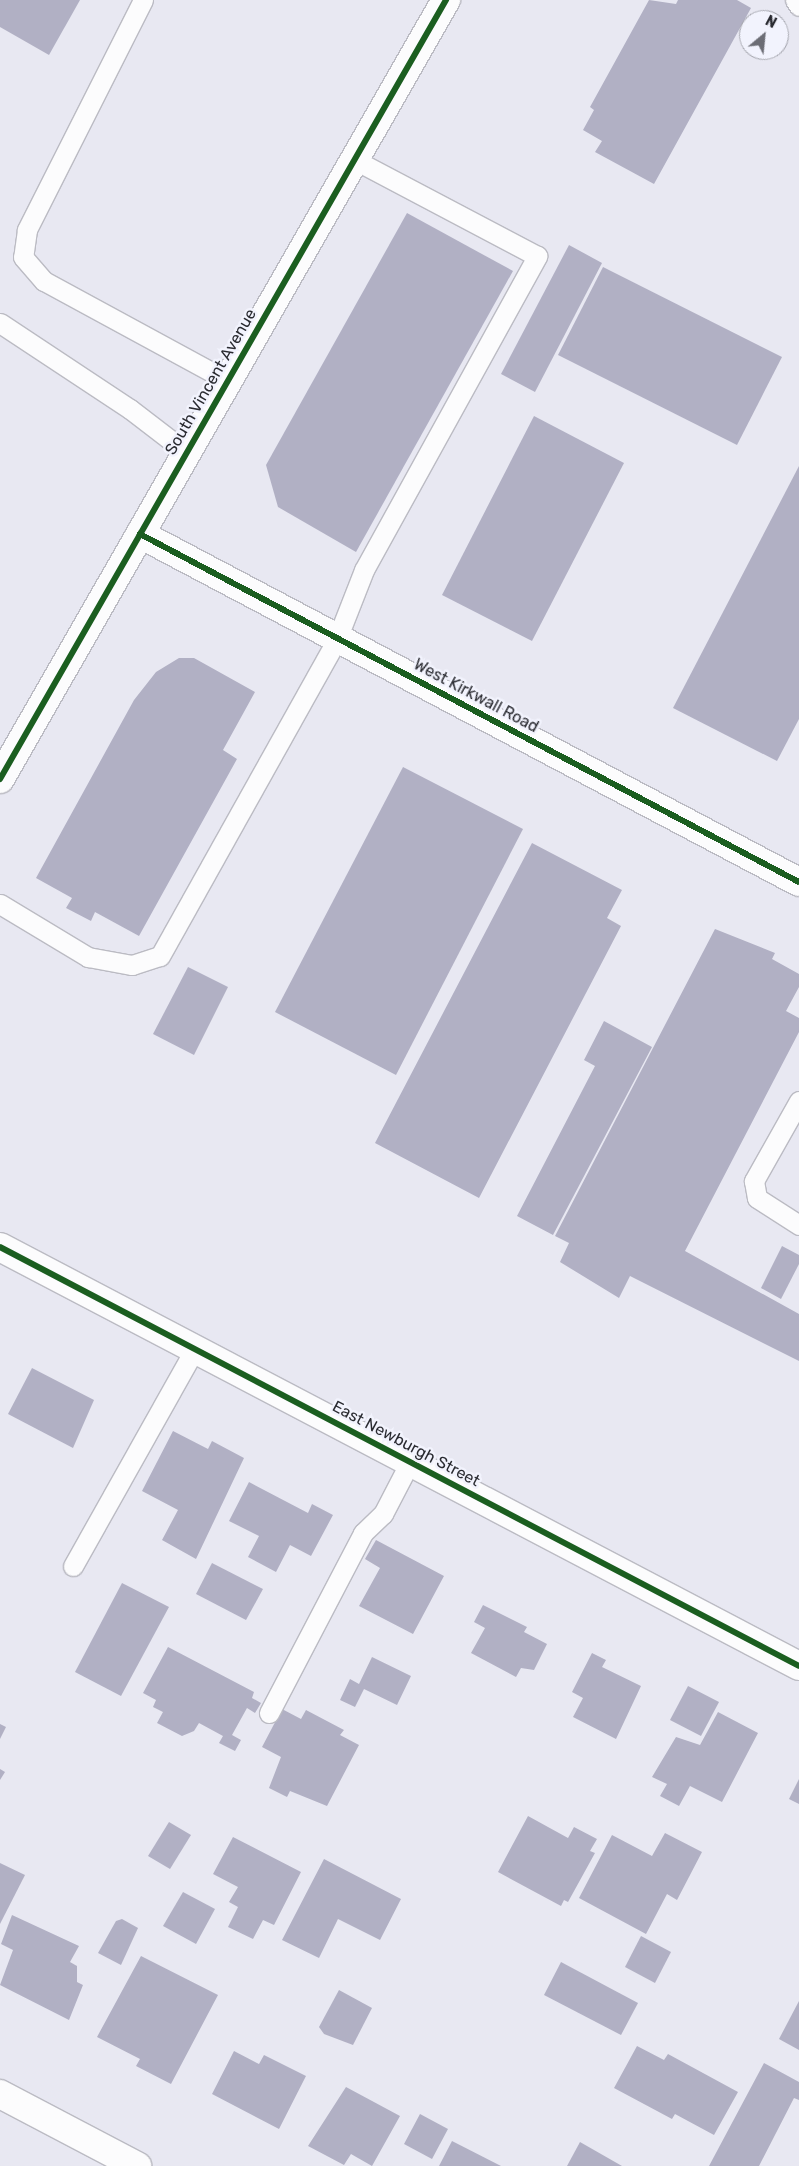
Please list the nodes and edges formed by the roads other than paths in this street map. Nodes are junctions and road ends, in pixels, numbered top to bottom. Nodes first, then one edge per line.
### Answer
1 (143, 0) edge
2 (446, 0) edge
3 (795, 0) edge
4 (799, 6) edge
5 (355, 160) junction
6 (0, 323) edge
7 (228, 382) junction
8 (186, 452) junction
9 (140, 534) junction
10 (337, 639) junction
11 (0, 780) edge
12 (799, 882) edge
13 (0, 904) edge
14 (799, 1101) edge
15 (799, 1225) edge
16 (0, 1247) edge
17 (195, 1349) junction
18 (410, 1462) junction
19 (73, 1566) dead end
20 (799, 1666) edge
21 (269, 1713) dead end
22 (0, 2094) edge
23 (137, 2166) edge

1 - 7 lane
2 - 5 street, South Vincent Avenue
3 - 4 lane
5 - 7 street, South Vincent Avenue
5 - 10 lane
6 - 8 lane
7 - 8 street, South Vincent Avenue
8 - 9 street, South Vincent Avenue
9 - 10 street, West Kirkwall Road
9 - 11 street, South Vincent Avenue
10 - 12 street, West Kirkwall Road
10 - 13 lane
14 - 15 lane
16 - 17 street, East Newburgh Street
17 - 18 street, East Newburgh Street
17 - 19 lane
18 - 20 street, East Newburgh Street
18 - 21 lane
22 - 23 street

